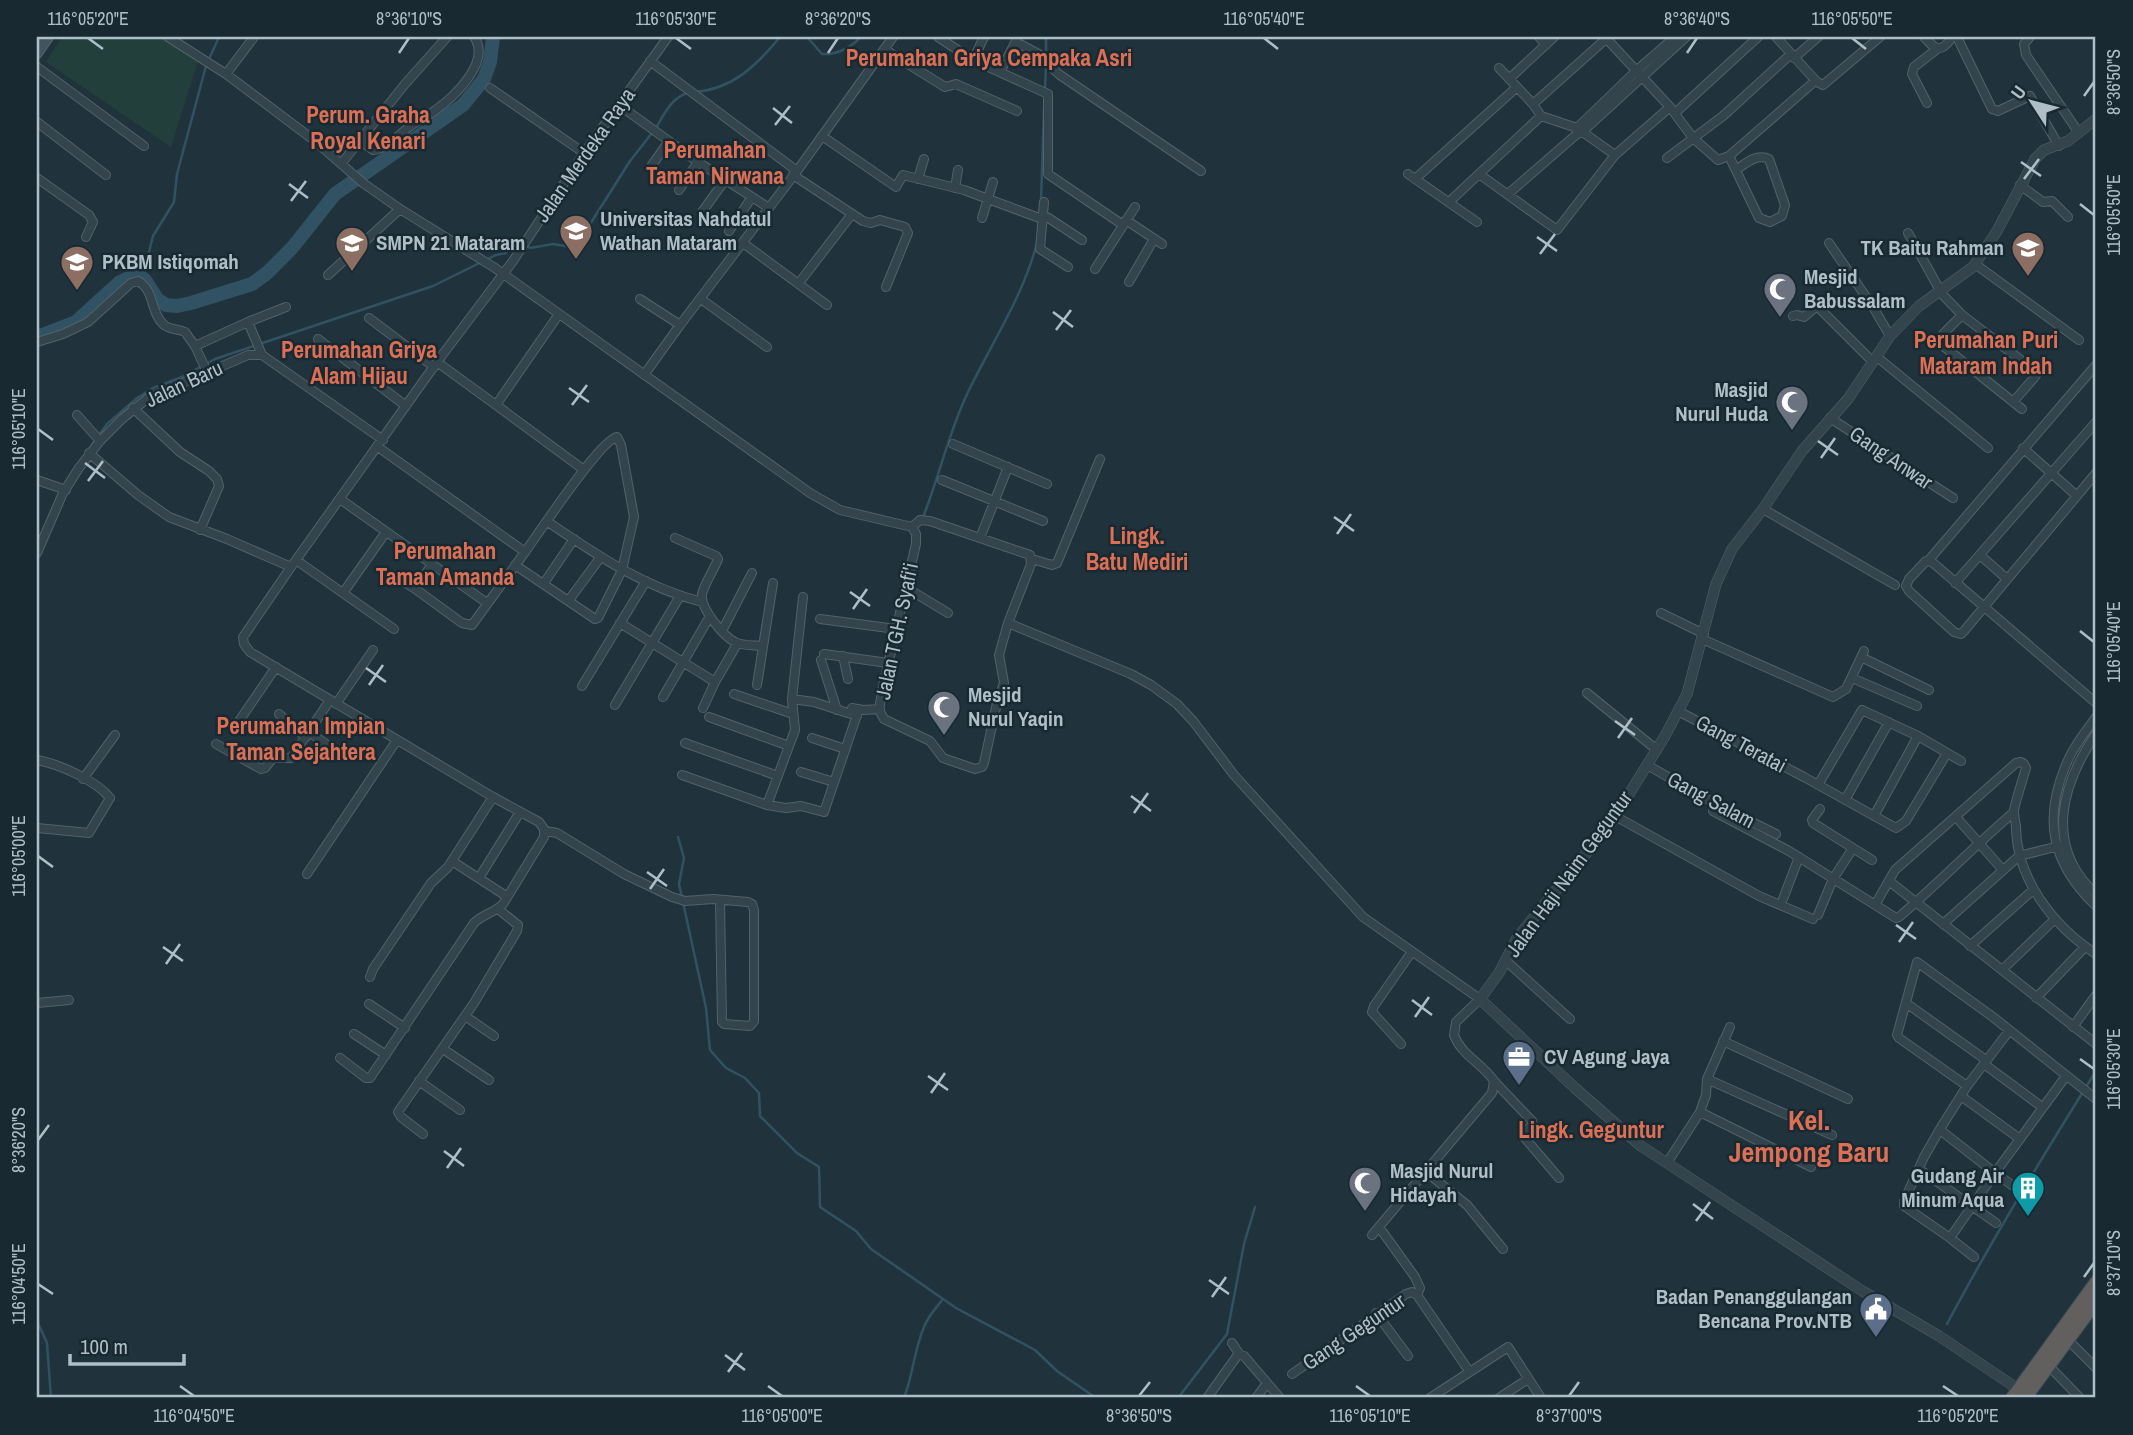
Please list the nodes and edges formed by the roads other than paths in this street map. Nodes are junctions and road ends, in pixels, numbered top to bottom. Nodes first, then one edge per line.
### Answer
1 (168, 37) edge
2 (254, 37) edge
3 (447, 37) edge
4 (474, 37) edge
5 (668, 37) edge
6 (893, 37) edge
7 (938, 37) edge
8 (984, 37) edge
9 (1539, 37) edge
10 (1554, 37) edge
11 (1606, 37) edge
12 (1675, 37) edge
13 (1686, 37) edge
14 (1758, 37) edge
15 (1776, 37) edge
16 (1818, 37) edge
17 (1880, 37) edge
18 (1924, 37) edge
19 (1955, 37) edge
20 (2029, 37) edge
21 (45, 38) edge
22 (1017, 39) edge
23 (1546, 45) junction
24 (1934, 46) junction
25 (884, 49) junction
26 (37, 53) edge
27 (1793, 56) junction
28 (973, 60) junction
29 (650, 61) junction
30 (37, 67) edge
31 (1499, 68) dead end
32 (1000, 72) junction
33 (1639, 73) junction
34 (226, 74) junction
35 (1509, 79) junction
36 (1815, 80) junction
37 (1517, 87) junction
38 (490, 88) dead end
39 (1927, 103) dead end
40 (1533, 104) junction
41 (619, 105) junction
42 (1672, 110) junction
43 (1017, 111) dead end
44 (1541, 116) junction
45 (2096, 119) edge
46 (37, 122) edge
47 (1579, 132) junction
48 (2079, 133) junction
49 (822, 136) junction
50 (1693, 138) junction
51 (359, 140) junction
52 (669, 141) junction
53 (144, 146) dead end
54 (2059, 146) junction
55 (584, 153) junction
56 (1615, 155) junction
57 (1729, 156) junction
58 (1667, 158) dead end
59 (924, 159) dead end
60 (698, 162) junction
61 (652, 165) dead end
62 (343, 166) junction
63 (958, 170) dead end
64 (1736, 170) junction
65 (1201, 172) dead end
66 (795, 173) junction
67 (1479, 174) junction
68 (106, 175) dead end
69 (37, 177) edge
70 (918, 179) junction
71 (725, 180) junction
72 (993, 182) dead end
73 (2020, 185) junction
74 (955, 188) junction
75 (679, 190) dead end
76 (1508, 194) junction
77 (752, 197) junction
78 (988, 200) junction
79 (1044, 202) dead end
80 (1449, 202) junction
81 (1135, 207) dead end
82 (769, 208) junction
83 (400, 209) junction
84 (702, 212) dead end
85 (852, 215) junction
86 (2068, 217) dead end
87 (982, 218) dead end
88 (1042, 219) junction
89 (1125, 222) junction
90 (1476, 222) dead end
91 (729, 231) dead end
92 (1908, 233) dead end
93 (86, 237) dead end
94 (1082, 240) dead end
95 (743, 243) junction
96 (1829, 243) dead end
97 (1975, 264) junction
98 (1068, 267) dead end
99 (1095, 269) dead end
100 (502, 273) junction
101 (328, 275) dead end
102 (802, 279) dead end
103 (1129, 282) dead end
104 (886, 287) dead end
105 (1941, 292) junction
106 (640, 299) dead end
107 (701, 299) junction
108 (827, 305) dead end
109 (286, 307) dead end
110 (558, 314) junction
111 (1962, 315) junction
112 (1793, 316) dead end
113 (369, 318) dead end
114 (248, 321) junction
115 (680, 325) junction
116 (1890, 336) junction
117 (318, 339) dead end
118 (2079, 340) dead end
119 (37, 342) edge
120 (195, 346) junction
121 (767, 347) dead end
122 (261, 353) junction
123 (1875, 359) junction
124 (436, 365) junction
125 (2096, 365) edge
126 (207, 372) junction
127 (645, 375) junction
128 (2012, 402) junction
129 (406, 405) junction
130 (496, 405) junction
131 (133, 408) junction
132 (2022, 409) dead end
133 (77, 415) dead end
134 (1830, 418) junction
135 (2096, 422) edge
136 (98, 438) junction
137 (380, 443) junction
138 (953, 444) dead end
139 (2023, 448) junction
140 (1988, 449) dead end
141 (89, 453) junction
142 (1100, 459) dead end
143 (1008, 467) junction
144 (584, 470) junction
145 (2051, 473) junction
146 (2096, 473) edge
147 (37, 480) edge
148 (942, 480) dead end
149 (1047, 484) dead end
150 (64, 489) junction
151 (2077, 496) junction
152 (1953, 498) dead end
153 (340, 499) junction
154 (994, 500) junction
155 (1763, 509) junction
156 (1043, 521) dead end
157 (548, 522) junction
158 (912, 527) junction
159 (200, 530) junction
160 (386, 532) junction
161 (676, 538) dead end
162 (979, 538) junction
163 (574, 539) junction
164 (525, 552) junction
165 (37, 554) edge
166 (1980, 555) junction
167 (600, 558) junction
168 (1032, 559) junction
169 (1927, 561) junction
170 (293, 564) junction
171 (432, 565) junction
172 (515, 565) junction
173 (622, 570) junction
174 (752, 573) dead end
175 (393, 575) dead end
176 (2007, 579) junction
177 (646, 581) junction
178 (544, 583) junction
179 (773, 583) dead end
180 (1955, 583) junction
181 (1895, 584) dead end
182 (905, 587) junction
183 (414, 588) junction
184 (343, 593) junction
185 (680, 596) junction
186 (803, 597) dead end
187 (569, 600) junction
188 (702, 602) junction
189 (487, 603) junction
190 (1983, 607) junction
191 (948, 612) dead end
192 (1661, 613) dead end
193 (710, 616) junction
194 (820, 619) dead end
195 (620, 623) junction
196 (1008, 623) junction
197 (394, 629) dead end
198 (896, 629) junction
199 (722, 631) junction
200 (1701, 634) junction
201 (652, 644) junction
202 (737, 644) junction
203 (762, 646) junction
204 (373, 650) dead end
205 (843, 656) junction
206 (684, 662) junction
207 (888, 663) junction
208 (276, 667) junction
209 (1852, 678) junction
210 (848, 679) dead end
211 (715, 682) junction
212 (757, 685) dead end
213 (582, 686) dead end
214 (1929, 690) dead end
215 (734, 694) dead end
216 (1587, 694) dead end
217 (663, 697) dead end
218 (792, 699) junction
219 (333, 702) junction
220 (2096, 703) edge
221 (615, 705) dead end
222 (1917, 706) dead end
223 (703, 708) dead end
224 (880, 709) junction
225 (837, 710) junction
226 (856, 711) junction
227 (1678, 711) junction
228 (279, 714) dead end
229 (793, 714) junction
230 (2096, 717) edge
231 (709, 718) dead end
232 (1889, 722) junction
233 (237, 724) dead end
234 (2096, 734) edge
235 (115, 735) dead end
236 (308, 735) junction
237 (1918, 736) junction
238 (812, 738) dead end
239 (397, 740) junction
240 (685, 743) dead end
241 (216, 744) dead end
242 (789, 746) junction
243 (845, 749) junction
244 (1654, 749) junction
245 (1947, 753) junction
246 (340, 754) dead end
247 (37, 760) edge
248 (1961, 761) dead end
249 (1647, 765) junction
250 (801, 772) dead end
251 (682, 775) dead end
252 (778, 776) junction
253 (83, 779) junction
254 (834, 782) junction
255 (1818, 785) junction
256 (493, 797) junction
257 (1845, 800) junction
258 (767, 805) junction
259 (1820, 809) dead end
260 (1713, 811) dead end
261 (520, 812) junction
262 (2014, 812) junction
263 (1615, 816) junction
264 (1874, 816) junction
265 (1956, 817) junction
266 (37, 828) edge
267 (545, 831) junction
268 (1776, 834) dead end
269 (1978, 843) junction
270 (2060, 846) junction
271 (1853, 848) junction
272 (2019, 856) junction
273 (1799, 857) junction
274 (1872, 860) dead end
275 (452, 861) junction
276 (2002, 869) junction
277 (307, 874) dead end
278 (479, 878) junction
279 (1833, 879) junction
280 (1889, 881) junction
281 (2033, 890) junction
282 (2096, 894) edge
283 (506, 898) junction
284 (1783, 899) dead end
285 (720, 900) junction
286 (1916, 902) junction
287 (1875, 905) junction
288 (2096, 906) edge
289 (498, 909) junction
290 (2055, 919) junction
291 (1943, 924) junction
292 (1970, 946) junction
293 (2085, 947) junction
294 (1411, 953) junction
295 (2096, 954) edge
296 (1505, 960) junction
297 (2002, 970) junction
298 (370, 977) dead end
299 (2096, 995) edge
300 (1475, 996) junction
301 (2036, 998) junction
302 (69, 1000) dead end
303 (37, 1003) edge
304 (369, 1003) dead end
305 (1906, 1003) junction
306 (465, 1016) junction
307 (1570, 1020) dead end
308 (1730, 1027) dead end
309 (2073, 1027) junction
310 (405, 1028) junction
311 (2009, 1031) junction
312 (354, 1034) dead end
313 (494, 1036) dead end
314 (1723, 1041) junction
315 (1401, 1044) dead end
316 (2096, 1044) edge
317 (443, 1049) junction
318 (386, 1055) junction
319 (340, 1058) dead end
320 (1985, 1062) junction
321 (2066, 1076) junction
322 (1707, 1079) junction
323 (489, 1080) dead end
324 (419, 1081) junction
325 (1494, 1081) junction
326 (1967, 1086) junction
327 (1961, 1096) junction
328 (2094, 1097) edge
329 (1848, 1099) dead end
330 (2042, 1107) junction
331 (460, 1110) dead end
332 (1700, 1112) junction
333 (1940, 1129) junction
334 (423, 1134) dead end
335 (1832, 1135) dead end
336 (2020, 1139) junction
337 (1667, 1163) junction
338 (1811, 1167) dead end
339 (1919, 1169) junction
340 (1425, 1171) junction
341 (1996, 1172) junction
342 (1559, 1178) dead end
343 (2016, 1188) dead end
344 (1972, 1206) junction
345 (1996, 1223) dead end
346 (1379, 1227) junction
347 (1372, 1235) dead end
348 (1950, 1238) junction
349 (1503, 1249) dead end
350 (1974, 1257) dead end
351 (2095, 1286) edge
352 (1418, 1295) junction
353 (2096, 1302) edge
354 (1376, 1314) junction
355 (2071, 1342) junction
356 (1232, 1343) dead end
357 (1242, 1356) junction
358 (1408, 1356) dead end
359 (2051, 1368) junction
360 (2096, 1368) edge
361 (1469, 1371) junction
362 (1292, 1374) dead end
363 (1528, 1379) junction
364 (1267, 1383) junction
365 (2018, 1395) edge
366 (1207, 1398) edge
367 (1256, 1398) edge
368 (1280, 1398) edge
369 (1430, 1398) edge
370 (1499, 1398) edge
371 (1541, 1398) edge
372 (2080, 1398) edge

1 - 34 street
2 - 34 street
3 - 51 street
4 - 51 street
5 - 29 street, Jalan Merdeka Raya
6 - 25 street
7 - 28 street
8 - 28 street
9 - 23 street
10 - 23 street
11 - 33 street
11 - 40 street
12 - 33 street
13 - 33 street
14 - 42 street
15 - 27 street
16 - 27 street
17 - 36 street
18 - 24 street
19 - 24 street
19 - 54 street
20 - 48 street
21 - 26 main road
22 - 32 street
22 - 65 street
23 - 35 street
24 - 39 street
25 - 43 street
25 - 49 street
27 - 36 street
27 - 50 street
28 - 32 street
29 - 41 street, Jalan Merdeka Raya
29 - 66 street
30 - 53 street
31 - 35 street
32 - 89 street
33 - 42 street
33 - 47 street
34 - 62 street
35 - 37 street
36 - 57 street
37 - 40 street
37 - 80 street
38 - 55 street
40 - 44 street
41 - 52 street
41 - 55 street, Jalan Merdeka Raya
42 - 50 street
42 - 56 street
44 - 47 street
44 - 67 street
45 - 48 street, Jalan Haji Naim Geguntur
46 - 68 street
47 - 56 street
47 - 76 street
48 - 54 street, Jalan Haji Naim Geguntur
49 - 66 street
49 - 70 street
50 - 57 street
50 - 58 street
51 - 62 street
52 - 60 street
52 - 61 street
54 - 73 street, Jalan Haji Naim Geguntur
55 - 100 street, Jalan Merdeka Raya
56 - 76 street
57 - 64 street
59 - 70 street
60 - 71 street
60 - 75 street
62 - 83 street
63 - 74 street
64 - 64 street
66 - 82 street
66 - 85 street
67 - 76 street
67 - 80 street
69 - 93 street
70 - 74 street
71 - 77 street
71 - 84 street
72 - 78 street
73 - 86 street
73 - 97 street, Jalan Haji Naim Geguntur
74 - 78 street
77 - 82 street
77 - 91 street
78 - 87 street
78 - 88 street
79 - 88 street
80 - 90 street
81 - 89 street
82 - 95 street
83 - 100 street
83 - 101 street
85 - 102 street
85 - 104 street
88 - 94 street
88 - 98 street
89 - 99 street
89 - 103 street
92 - 105 street
95 - 107 street
95 - 108 street
96 - 116 street
97 - 105 street, Jalan Haji Naim Geguntur
97 - 118 street
100 - 110 street
100 - 124 street, Jalan Merdeka Raya
105 - 111 street
105 - 116 street, Jalan Haji Naim Geguntur
106 - 115 street
107 - 115 street
107 - 121 street
109 - 114 street
110 - 127 street
110 - 130 street
111 - 128 street
111 - 128 street
112 - 123 street
113 - 124 street
114 - 120 street
114 - 122 street
115 - 127 street
116 - 123 street, Jalan Haji Naim Geguntur
117 - 129 street
119 - 120 street
120 - 126 street
122 - 126 street, Jalan Baru
122 - 137 street
123 - 134 street, Jalan Haji Naim Geguntur
123 - 140 street
124 - 129 street, Jalan Merdeka Raya
124 - 130 street
125 - 139 street
126 - 131 street, Jalan Baru
127 - 158 street
128 - 132 street
129 - 137 street, Jalan Merdeka Raya
130 - 144 street
131 - 136 street, Jalan Baru
131 - 159 street
133 - 136 street
134 - 152 street, Gang Anwar
134 - 155 street, Jalan Haji Naim Geguntur
135 - 145 street
136 - 141 street, Jalan Baru
137 - 153 street, Jalan Merdeka Raya
137 - 164 street
138 - 143 street
139 - 145 street
139 - 169 street
141 - 150 street, Jalan Baru
141 - 159 street
142 - 168 street
143 - 149 street
143 - 154 street
144 - 157 street
144 - 173 street
145 - 151 street
145 - 166 street
146 - 151 street
147 - 150 street
148 - 154 street
150 - 165 street, Jalan Baru
151 - 176 street
153 - 160 street
153 - 170 street, Jalan Merdeka Raya
154 - 156 street
154 - 162 street
155 - 181 street
155 - 200 street, Jalan Haji Naim Geguntur
157 - 163 street
157 - 164 street
158 - 162 street
158 - 182 street, Jalan TGH. Syafi'i
159 - 170 street
160 - 171 street
160 - 184 street
161 - 188 street
162 - 168 street
163 - 167 street
163 - 178 street
164 - 172 street
166 - 176 street
166 - 180 street
167 - 173 street
167 - 187 street
168 - 196 street
169 - 180 street
169 - 190 street
170 - 184 street
170 - 208 street, Jalan Merdeka Raya
171 - 183 street
171 - 189 street
172 - 178 street
172 - 189 street
173 - 177 street
173 - 187 street
174 - 199 street
175 - 183 street
176 - 190 street
177 - 185 street
177 - 195 street
178 - 187 street
179 - 203 street
180 - 190 street
182 - 191 street
182 - 198 street, Jalan TGH. Syafi'i
183 - 189 street
184 - 197 street
185 - 188 street
185 - 201 street
186 - 218 street
188 - 193 street
190 - 220 street
192 - 200 street
193 - 199 street
193 - 206 street
194 - 198 street
195 - 201 street
195 - 213 street
196 - 224 street, Jalan TGH. Syafi'i
196 - 294 street
198 - 207 street, Jalan TGH. Syafi'i
199 - 202 street
200 - 209 street
200 - 227 street, Jalan Haji Naim Geguntur
201 - 206 street
201 - 221 street
202 - 203 street
202 - 211 street
203 - 212 street
204 - 219 street
205 - 207 street
205 - 210 street
205 - 225 street
206 - 211 street
206 - 217 street
207 - 224 street, Jalan TGH. Syafi'i
208 - 219 street
208 - 233 street
209 - 214 street
209 - 222 street
211 - 223 street
215 - 229 street
216 - 244 street
218 - 225 street
218 - 229 street
219 - 236 street
219 - 239 street
224 - 226 street
225 - 226 street
226 - 243 street
227 - 244 street, Jalan Haji Naim Geguntur
227 - 255 street, Gang Teratai
228 - 236 street
229 - 242 street
230 - 270 street
231 - 242 street
232 - 237 street
232 - 255 street
232 - 257 street
234 - 270 street
235 - 253 street
236 - 241 street
236 - 246 street
237 - 245 street
237 - 264 street
238 - 243 street
239 - 256 street
239 - 277 street
240 - 252 street
242 - 252 street
243 - 254 street
244 - 249 street, Jalan Haji Naim Geguntur
245 - 248 street
245 - 264 street, Gang Teratai
247 - 253 street
249 - 263 street, Jalan Haji Naim Geguntur
249 - 268 street, Gang Salam
250 - 254 street
251 - 258 street
252 - 258 street
253 - 266 street
254 - 258 street
255 - 257 street, Gang Teratai
256 - 261 street
256 - 275 street
257 - 264 street, Gang Teratai
259 - 271 street
260 - 273 street
261 - 267 street
261 - 278 street
262 - 265 street
262 - 269 street
262 - 272 street
263 - 279 street
263 - 296 street, Jalan Haji Naim Geguntur
265 - 269 street
265 - 280 street
267 - 283 street
267 - 285 street
269 - 276 street
269 - 286 street
270 - 272 street
270 - 282 street
270 - 288 street
271 - 274 street
271 - 279 street
272 - 276 street
272 - 281 street
273 - 279 street
273 - 284 street
275 - 278 street
275 - 298 street
276 - 291 street
278 - 283 street
279 - 287 street
280 - 286 street
280 - 287 street
281 - 290 street
281 - 292 street
283 - 289 street
285 - 285 street
286 - 287 street
286 - 291 street
289 - 306 street
289 - 310 street
290 - 293 street
290 - 297 street
291 - 292 street
292 - 297 street
293 - 295 street
293 - 301 street
294 - 300 street
294 - 315 street
296 - 300 street, Jalan Haji Naim Geguntur
296 - 307 street
297 - 301 street
299 - 309 street
300 - 325 street
300 - 337 street
301 - 309 street
302 - 303 street
304 - 310 street
305 - 311 street
305 - 320 street
305 - 326 street
306 - 313 street
306 - 317 street
308 - 314 street
309 - 316 street
310 - 318 street
311 - 320 street
311 - 321 street
312 - 318 street
314 - 322 street
314 - 329 street
317 - 323 street
317 - 324 street
318 - 319 street
320 - 326 street
320 - 330 street
321 - 328 street
321 - 330 street
322 - 332 street
322 - 335 street
324 - 331 street
324 - 334 street
325 - 340 street
325 - 342 street
326 - 327 street
327 - 333 street
327 - 336 street
330 - 336 street
332 - 337 street
332 - 338 street
333 - 339 street
333 - 341 street
336 - 341 street
337 - 365 street
339 - 344 street
339 - 348 street
340 - 346 street
340 - 349 street
341 - 343 street
341 - 344 street
344 - 345 street
344 - 348 street
346 - 347 street
346 - 352 street
348 - 350 street
351 - 365 highway
352 - 354 street, Gang Geguntur
352 - 361 street
353 - 355 highway
354 - 358 street
354 - 362 street, Gang Geguntur
355 - 359 highway
355 - 360 street
356 - 357 street
357 - 364 street
357 - 366 street
359 - 365 highway
359 - 372 street
361 - 363 street
361 - 369 street
363 - 370 street
363 - 371 street
364 - 367 street
364 - 368 street

